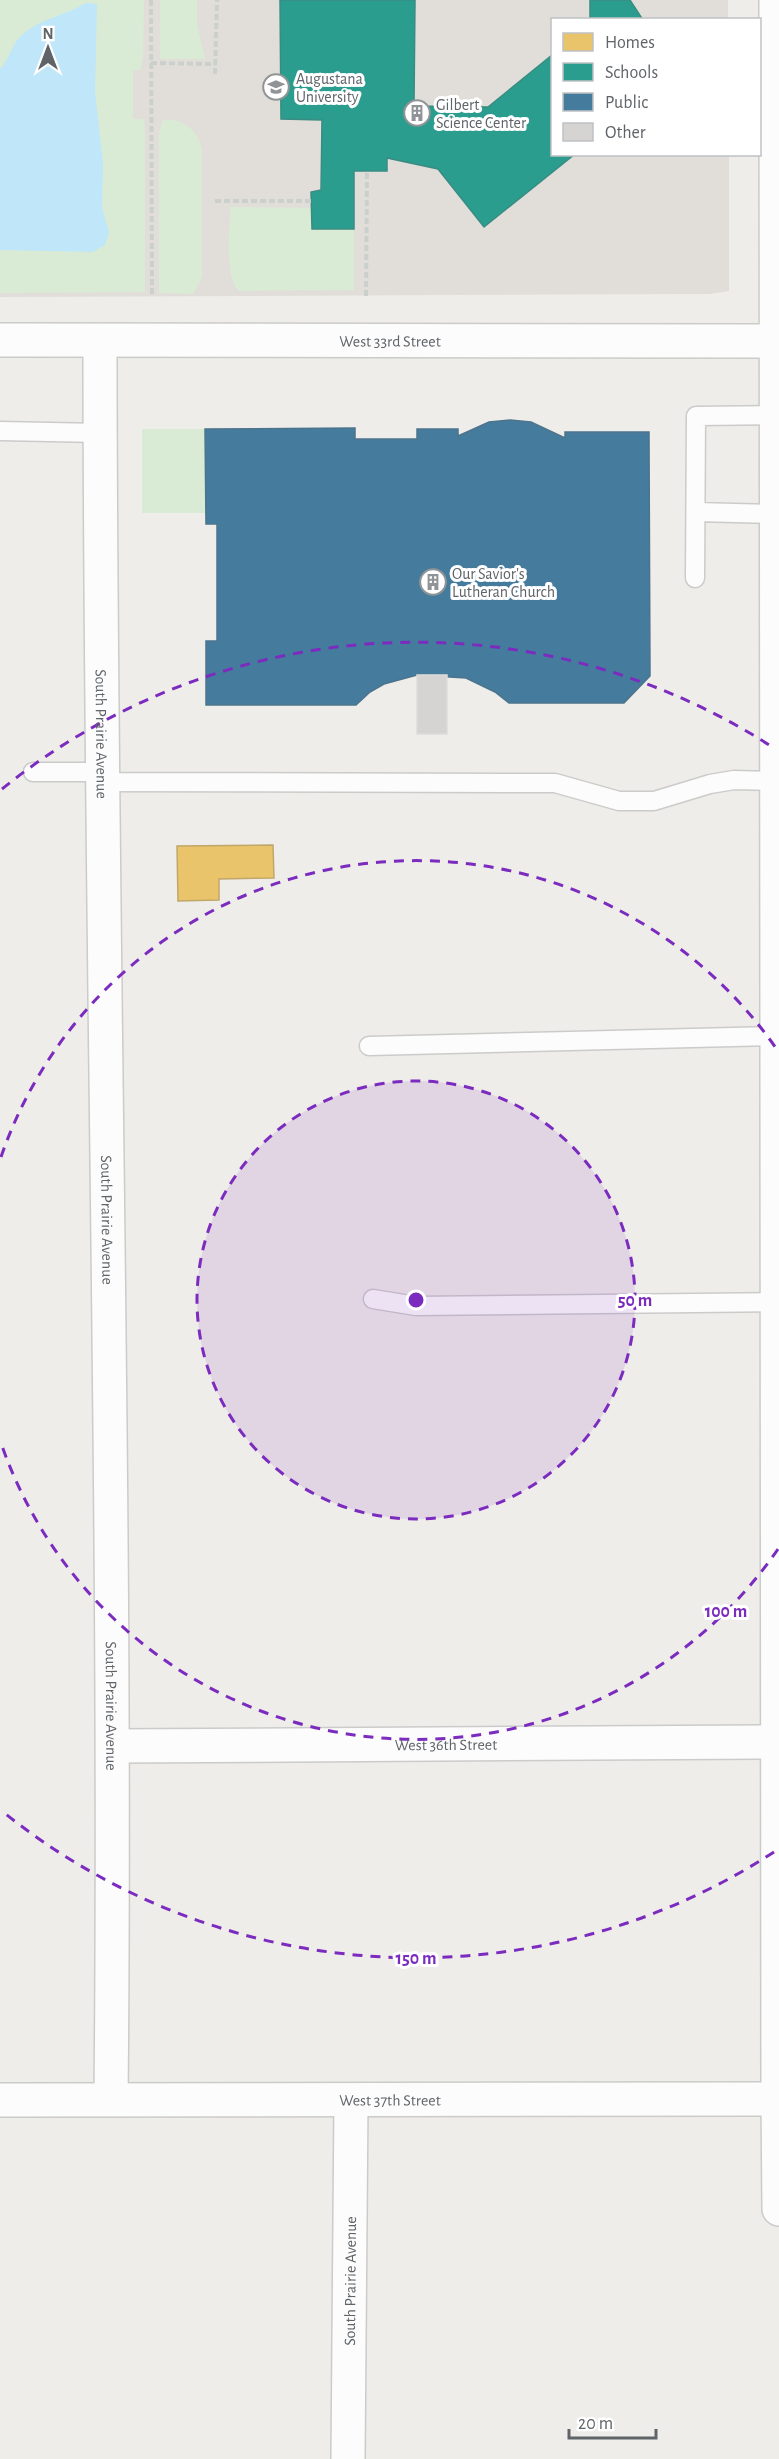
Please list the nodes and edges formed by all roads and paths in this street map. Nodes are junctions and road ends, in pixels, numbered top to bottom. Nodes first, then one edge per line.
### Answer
1 (152, 0) edge
2 (217, 0) edge
3 (776, 0) edge
4 (152, 63) junction
5 (215, 64) junction
6 (215, 74) dead end
7 (368, 171) dead end
8 (215, 201) dead end
9 (311, 201) dead end
10 (152, 295) dead end
11 (366, 296) dead end
12 (0, 340) edge
13 (100, 341) junction
14 (778, 341) edge
15 (776, 415) junction
16 (0, 431) edge
17 (100, 433) junction
18 (696, 512) junction
19 (776, 514) junction
20 (695, 578) dead end
21 (33, 772) dead end
22 (100, 777) junction
23 (777, 781) junction
24 (777, 1036) junction
25 (369, 1046) dead end
26 (374, 1299) dead end
27 (777, 1302) junction
28 (777, 1742) junction
29 (114, 1746) junction
30 (111, 2099) junction
31 (778, 2099) edge
32 (0, 2100) edge
33 (351, 2101) junction
34 (779, 2209) edge
35 (348, 2459) edge

1 - 4 path
2 - 5 path
3 - 14 street
4 - 5 path
4 - 10 path
5 - 6 path
7 - 11 path
8 - 9 path
12 - 13 street, West 33rd Street
13 - 14 street, West 33rd Street
13 - 17 street, South Prairie Avenue
14 - 15 street
15 - 18 lane
15 - 19 street
16 - 17 lane
17 - 22 street, South Prairie Avenue
18 - 19 lane
18 - 20 lane
19 - 23 street
21 - 22 lane
22 - 23 lane
22 - 29 street, South Prairie Avenue
23 - 24 street
24 - 25 lane
24 - 27 street
26 - 27 lane
27 - 28 street
28 - 29 street, West 36th Street
28 - 31 street
29 - 30 street, South Prairie Avenue
30 - 32 street, West 37th Street
30 - 33 street, West 37th Street
31 - 33 street, West 37th Street
31 - 34 street
33 - 35 street, South Prairie Avenue

